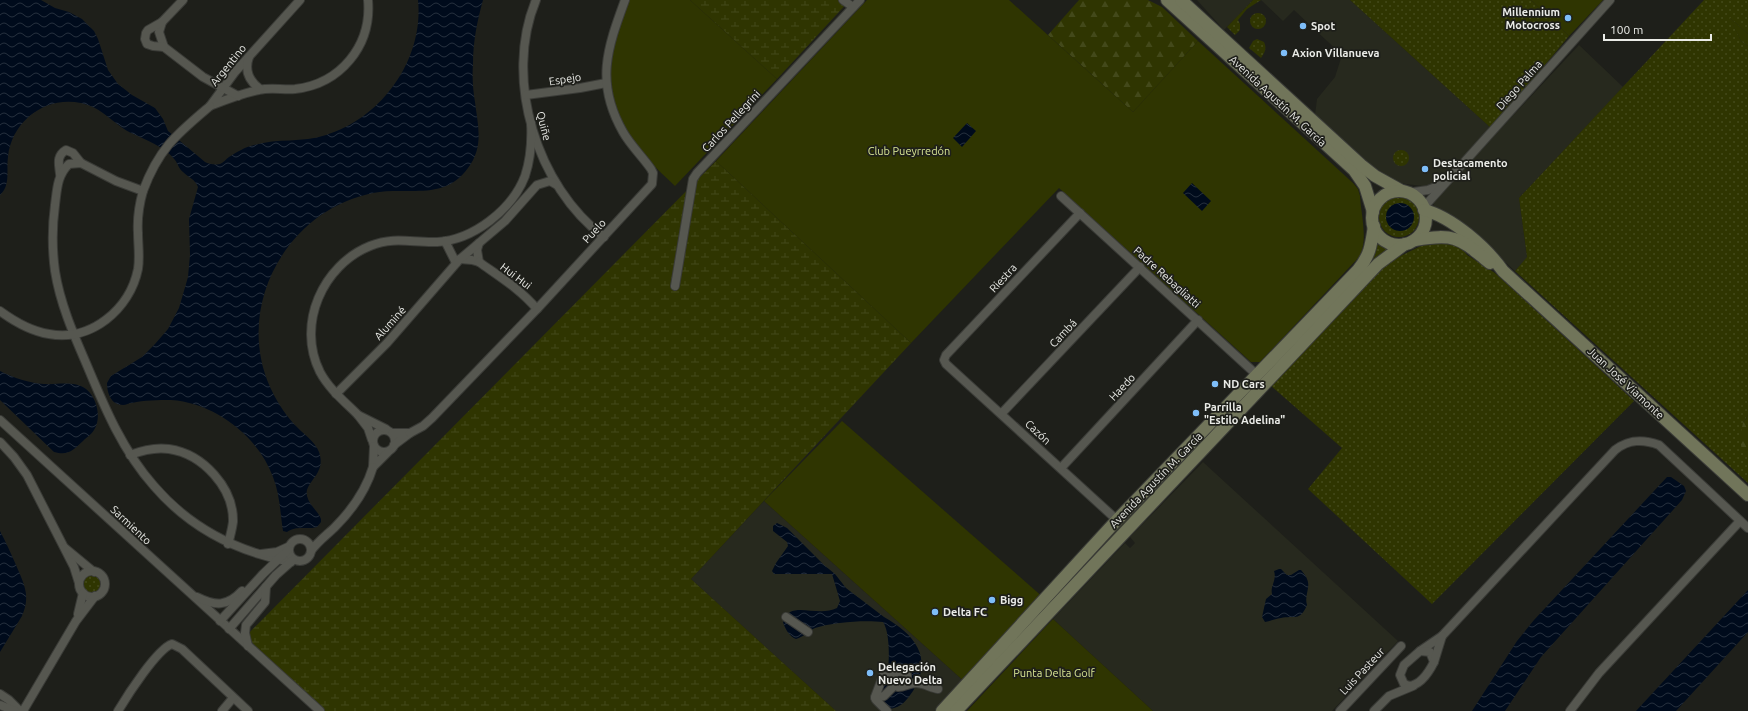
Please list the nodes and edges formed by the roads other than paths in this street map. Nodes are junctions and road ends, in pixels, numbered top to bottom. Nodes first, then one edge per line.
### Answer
1 (183, 0) edge
2 (300, 0) edge
3 (368, 0) edge
4 (536, 0) edge
5 (625, 0) edge
6 (843, 0) edge
7 (860, 0) edge
8 (1167, 0) edge
9 (1181, 0) edge
10 (1610, 0) edge
11 (853, 8) junction
12 (162, 22) junction
13 (164, 47) junction
14 (249, 56) junction
15 (606, 82) junction
16 (223, 87) junction
17 (260, 89) junction
18 (526, 95) junction
19 (238, 96) junction
20 (210, 106) junction
21 (531, 122) junction
22 (529, 162) junction
23 (544, 162) junction
24 (81, 164) junction
25 (60, 174) junction
26 (1444, 184) junction
27 (537, 185) junction
28 (557, 185) junction
29 (143, 191) junction
30 (1404, 192) junction
31 (1062, 196) dead end
32 (1424, 209) junction
33 (1373, 212) junction
34 (1080, 213) junction
35 (1374, 226) junction
36 (604, 236) junction
37 (445, 241) junction
38 (1410, 242) junction
39 (479, 243) junction
40 (458, 261) junction
41 (479, 262) junction
42 (1140, 267) junction
43 (1503, 271) junction
44 (676, 286) dead end
45 (537, 309) junction
46 (0, 311) edge
47 (1198, 320) junction
48 (74, 333) junction
49 (944, 360) joint
50 (1257, 375) junction
51 (336, 394) junction
52 (1002, 413) junction
53 (358, 415) junction
54 (0, 420) edge
55 (389, 431) junction
56 (410, 433) junction
57 (0, 442) edge
58 (373, 444) junction
59 (394, 445) junction
60 (388, 452) junction
61 (130, 455) junction
62 (373, 467) junction
63 (1061, 468) junction
64 (1748, 495) edge
65 (1117, 520) junction
66 (1740, 521) junction
67 (1748, 528) edge
68 (322, 538) junction
69 (306, 541) junction
70 (228, 544) junction
71 (63, 546) junction
72 (289, 548) junction
73 (311, 551) junction
74 (258, 554) junction
75 (278, 560) junction
76 (292, 561) junction
77 (94, 572) junction
78 (261, 576) junction
79 (79, 583) junction
80 (266, 587) junction
81 (83, 593) junction
82 (188, 593) junction
83 (95, 596) junction
84 (786, 617) dead end
85 (76, 621) junction
86 (220, 621) junction
87 (228, 629) junction
88 (808, 632) dead end
89 (1442, 636) junction
90 (248, 646) junction
91 (1401, 646) dead end
92 (1420, 651) junction
93 (1434, 662) junction
94 (1400, 675) junction
95 (893, 682) junction
96 (907, 684) junction
97 (1414, 686) junction
98 (938, 689) dead end
99 (0, 694) edge
100 (1389, 696) junction
101 (233, 698) junction
102 (875, 698) junction
103 (0, 705) edge
104 (15, 711) edge
105 (21, 711) edge
106 (118, 711) edge
107 (222, 711) edge
108 (248, 711) edge
109 (320, 711) edge
110 (886, 711) edge
111 (942, 711) edge
112 (956, 711) edge
113 (1340, 711) edge
114 (1374, 711) edge
115 (1570, 711) edge

1 - 12 street
2 - 14 street, Argentino
3 - 17 street, Argentino
4 - 18 street, Quiñe
5 - 15 street, Puelo
6 - 11 street
7 - 11 street, Carlos Pellegrini
8 - 33 main road, Avenida Agustín M. García
9 - 30 main road, Avenida Agustín M. García
10 - 26 street, Diego Palma
11 - 44 street, Carlos Pellegrini
12 - 13 street
12 - 13 street
13 - 16 street
14 - 16 street, Argentino
14 - 17 street
15 - 18 street, Espejo
15 - 36 street, Puelo
16 - 19 street
16 - 20 street, Argentino
17 - 19 street, Argentino
18 - 21 street, Quiñe
19 - 20 street, Argentino
20 - 29 street
21 - 22 street
21 - 23 street, Quiñe
22 - 23 street
22 - 37 street
23 - 27 street, Aluminé
23 - 28 street, Quiñe
24 - 25 street
24 - 25 street
24 - 29 street
25 - 48 street
26 - 30 street, Diego Palma
26 - 32 street, Diego Palma
27 - 28 street
27 - 39 street, Aluminé
28 - 36 street, Quiñe
29 - 48 street
30 - 32 main road
30 - 33 main road
31 - 34 street, Padre Rebagliatti
32 - 38 main road
32 - 43 main road, Juan José Viamonte
33 - 35 main road
34 - 42 street, Padre Rebagliatti
34 - 49 street, Riestra
35 - 38 main road
35 - 50 main road, Avenida Agustín M. García
36 - 45 street, Puelo
37 - 40 street
37 - 51 street
38 - 43 main road, Juan José Viamonte
38 - 112 main road, Avenida Agustín M. García
39 - 40 street, Aluminé
39 - 41 street
40 - 41 street
40 - 51 street, Aluminé
41 - 45 street, Hui Hui
42 - 47 street, Padre Rebagliatti
42 - 52 street, Cambá
43 - 64 main road, Juan José Viamonte
45 - 56 street, Puelo
46 - 48 street
47 - 50 street, Padre Rebagliatti
47 - 63 street, Haedo
48 - 61 street
49 - 52 street, Cazón
50 - 65 main road, Avenida Agustín M. García
51 - 53 street
52 - 63 street, Cazón
53 - 55 street
53 - 58 street
54 - 82 street, Sarmiento
55 - 56 street
55 - 58 street
55 - 59 street
56 - 59 street, Puelo
57 - 71 street
58 - 60 street
58 - 62 street
59 - 60 street
60 - 62 street
61 - 70 street
61 - 70 street
62 - 68 street
63 - 65 street, Cazón
65 - 111 main road, Avenida Agustín M. García
66 - 67 street
66 - 89 street
66 - 115 street
68 - 69 street
68 - 73 street
69 - 72 street
69 - 73 street
70 - 74 street
71 - 77 street
71 - 79 street
72 - 74 street
72 - 75 street
72 - 76 street
73 - 76 street
74 - 75 street
74 - 78 street
75 - 76 street
75 - 78 street
76 - 80 street
77 - 79 street
77 - 83 street
78 - 82 street
78 - 86 street
79 - 81 street
80 - 87 street
80 - 90 street
81 - 83 street
81 - 85 street
82 - 86 street, Sarmiento
83 - 85 street
84 - 88 street
85 - 105 street
86 - 87 street, Sarmiento
87 - 90 street, Sarmiento
89 - 92 street
89 - 93 street
90 - 109 street, Sarmiento
91 - 113 street, Luis Pasteur
92 - 93 street
92 - 94 street
93 - 97 street
94 - 97 street
94 - 100 street
95 - 96 street
95 - 96 street
95 - 102 street
95 - 102 street
96 - 98 street
97 - 100 street
99 - 105 street
100 - 114 street
101 - 106 street
101 - 107 street
101 - 108 street
102 - 110 street
103 - 104 street

